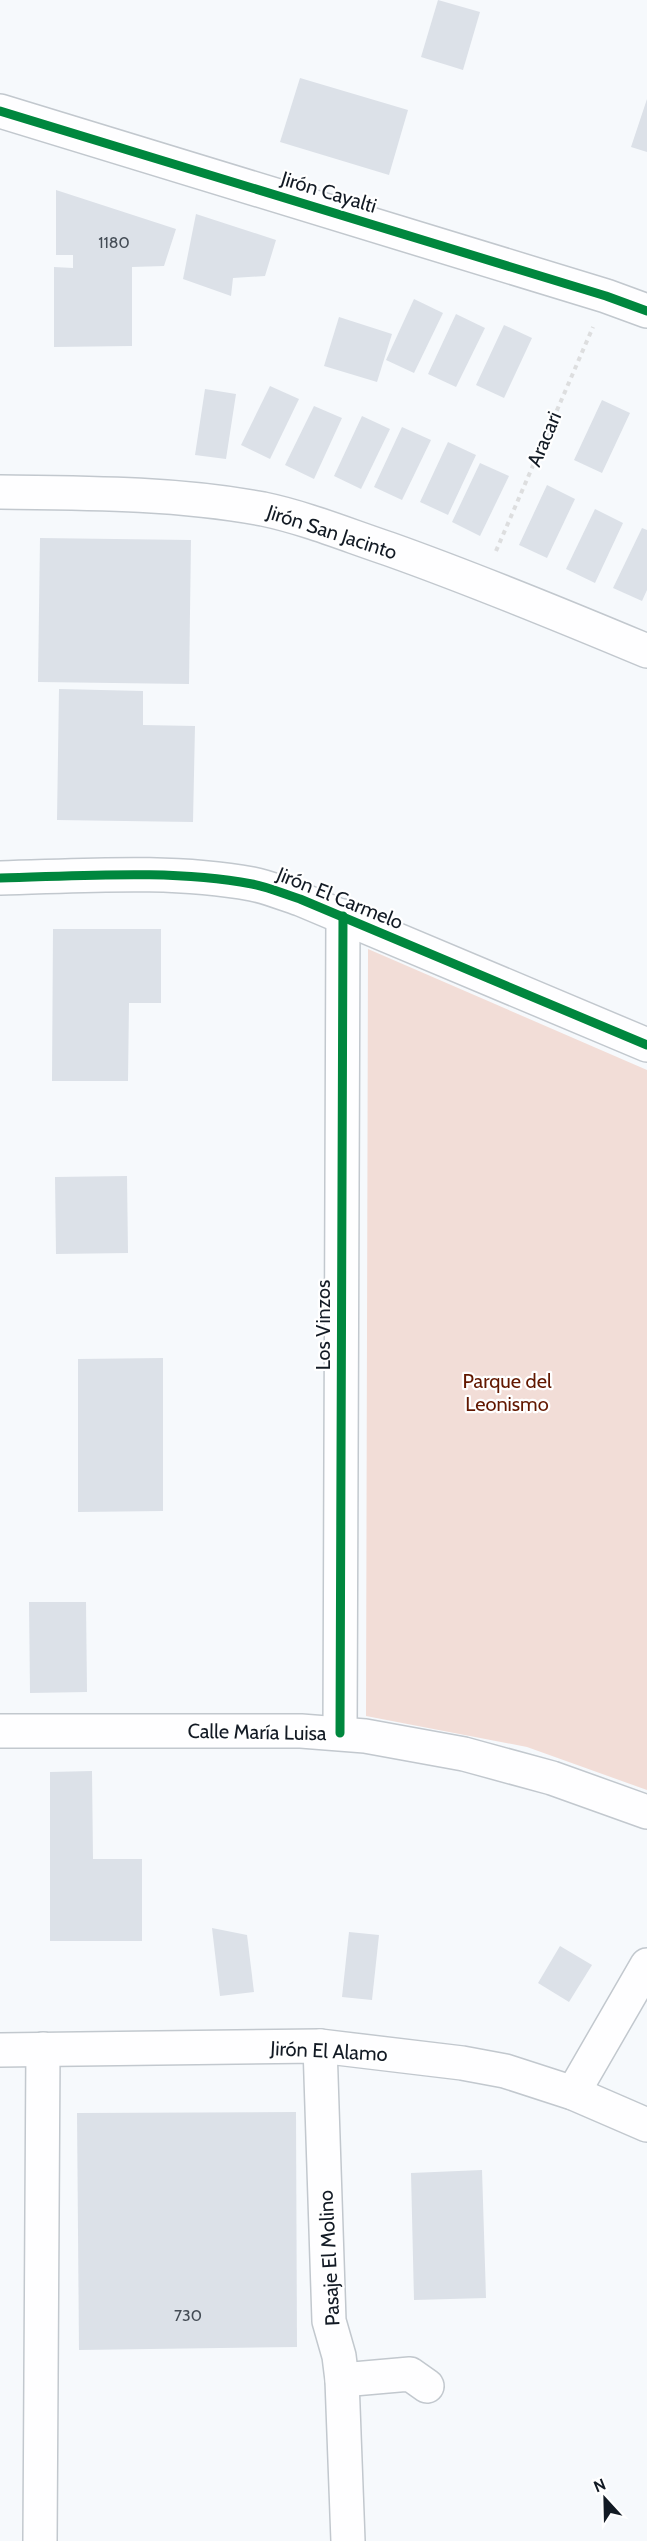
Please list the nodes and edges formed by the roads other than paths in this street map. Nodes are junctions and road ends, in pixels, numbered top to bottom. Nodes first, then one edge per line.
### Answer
1 (0, 111) edge
2 (647, 311) edge
3 (0, 492) edge
4 (647, 651) edge
5 (0, 878) edge
6 (343, 916) junction
7 (647, 1045) edge
8 (0, 1731) edge
9 (340, 1733) junction
10 (647, 1812) edge
11 (647, 1965) edge
12 (320, 2046) junction
13 (43, 2049) junction
14 (0, 2050) edge
15 (573, 2093) junction
16 (647, 2125) edge
17 (342, 2380) junction
18 (427, 2386) dead end
19 (40, 2541) edge
20 (348, 2541) edge

1 - 2 street, Jirón Cayalti
3 - 4 street, Jirón San Jacinto
5 - 6 street, Jirón El Carmelo
6 - 7 street, Jirón El Carmelo
6 - 9 street, Los Vinzos
8 - 9 street, Calle María Luisa
9 - 10 street, Calle María Luisa
11 - 15 street
12 - 13 street, Jirón El Alamo
12 - 15 street, Jirón El Alamo
12 - 17 street, Pasaje El Molino
13 - 14 street, Jirón El Alamo
13 - 19 street
15 - 16 street, Jirón El Alamo
17 - 18 street
17 - 20 street, Pasaje El Molino

